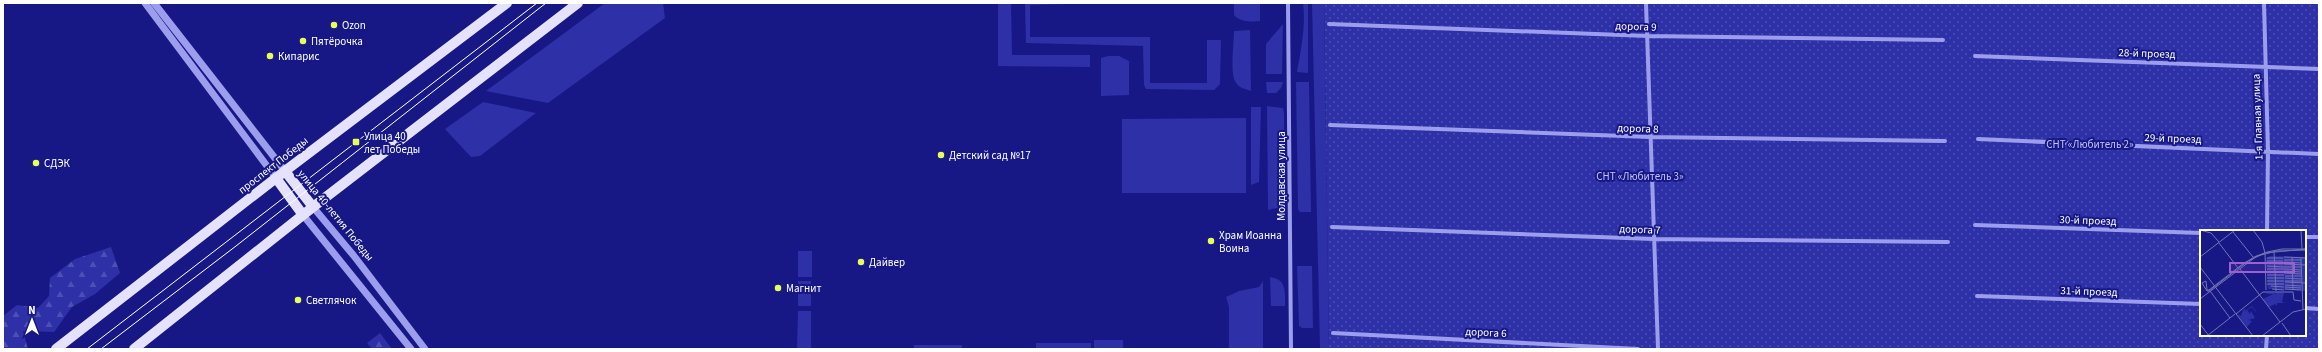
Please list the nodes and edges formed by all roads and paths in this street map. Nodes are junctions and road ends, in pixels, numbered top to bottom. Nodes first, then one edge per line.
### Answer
1 (154, 3) edge
2 (507, 3) edge
3 (578, 3) edge
4 (1288, 3) edge
5 (1646, 3) edge
6 (2264, 3) edge
7 (146, 4) edge
8 (1328, 24) dead end
9 (1648, 36) junction
10 (1943, 40) dead end
11 (1975, 56) dead end
12 (2264, 66) junction
13 (2319, 69) edge
14 (1330, 125) dead end
15 (1650, 137) junction
16 (1978, 139) dead end
17 (1945, 141) dead end
18 (2268, 151) junction
19 (2319, 154) edge
20 (285, 171) junction
21 (276, 178) junction
22 (313, 207) junction
23 (303, 215) junction
24 (1975, 225) dead end
25 (1332, 227) dead end
26 (2267, 230) edge
27 (2200, 233) edge
28 (2306, 237) edge
29 (2319, 237) edge
30 (1653, 239) junction
31 (1948, 242) dead end
32 (1977, 296) dead end
33 (2200, 304) edge
34 (2306, 308) edge
35 (2319, 309) edge
36 (1333, 333) dead end
37 (2266, 336) edge
38 (56, 349) edge
39 (134, 349) edge
40 (411, 349) edge
41 (425, 349) edge
42 (1291, 349) edge
43 (1638, 349) edge
44 (1658, 349) edge
45 (2266, 349) edge

1 - 20 street, улица 40-летия Победы
2 - 20 main road, проспект Победы
3 - 22 main road
4 - 42 street, Молдавская улица
5 - 9 street
6 - 12 street, 1-я Главная улица
7 - 21 street
8 - 9 street, дорога 9
9 - 10 street, дорога 9
9 - 15 street
11 - 12 street, 28-й проезд
12 - 13 street, 28-й проезд
12 - 18 street, 1-я Главная улица
14 - 15 street, дорога 8
15 - 17 street, дорога 8
15 - 30 street
16 - 18 street, 29-й проезд
18 - 19 street, 29-й проезд
18 - 26 street, 1-я Главная улица
20 - 21 main road, проспект Победы
20 - 22 main road, улица 40-летия Победы
21 - 23 main road
21 - 38 main road, проспект Победы
22 - 23 main road
22 - 41 street, улица 40-летия Победы
23 - 39 main road
23 - 40 street
24 - 27 street, 30-й проезд
25 - 30 street, дорога 7
28 - 29 street
30 - 31 street, дорога 7
30 - 44 street
32 - 33 street, 31-й проезд
34 - 35 street
36 - 43 street, дорога 6
37 - 45 street

